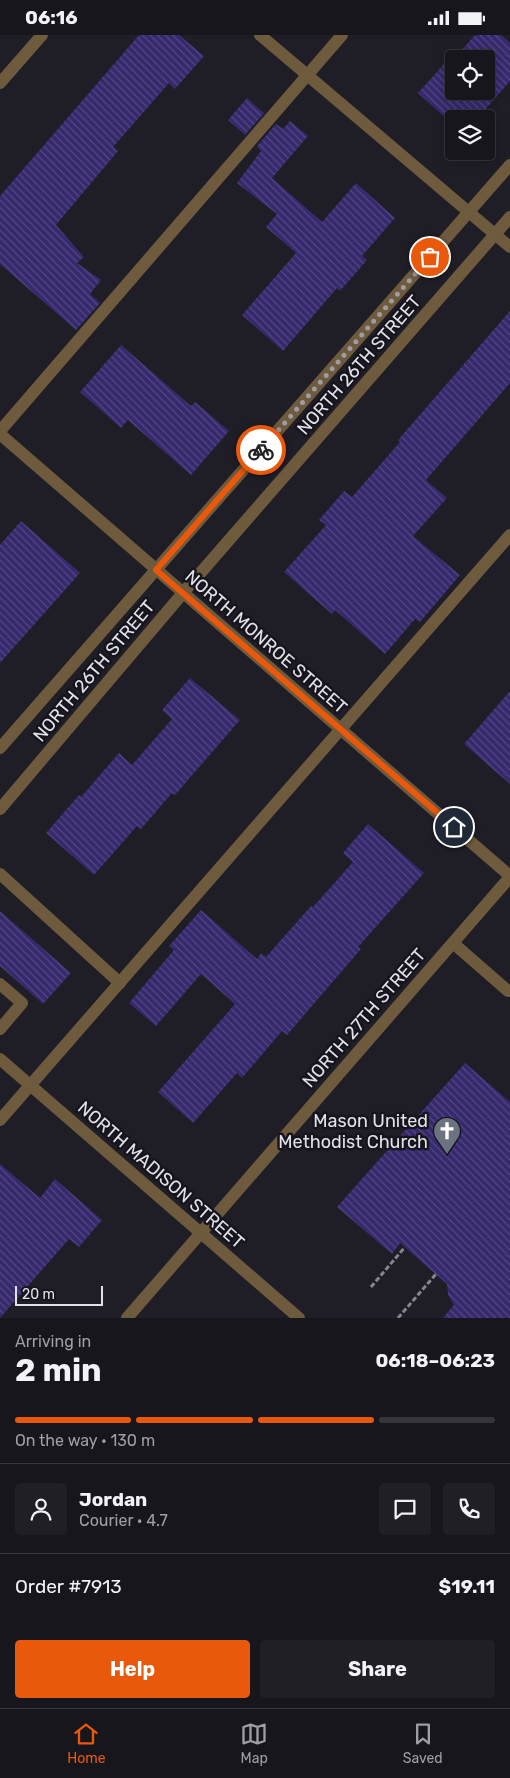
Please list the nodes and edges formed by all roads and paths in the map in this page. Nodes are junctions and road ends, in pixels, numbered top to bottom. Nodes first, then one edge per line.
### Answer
1 (42, 35) edge
2 (260, 35) edge
3 (342, 35) edge
4 (307, 75) junction
5 (0, 83) edge
6 (510, 165) edge
7 (470, 213) junction
8 (510, 217) edge
9 (496, 234) junction
10 (510, 247) edge
11 (0, 433) edge
12 (510, 535) edge
13 (156, 570) junction
14 (183, 593) junction
15 (341, 730) junction
16 (0, 747) edge
17 (0, 809) edge
18 (1, 876) edge
19 (510, 876) edge
20 (453, 943) junction
21 (120, 983) junction
22 (0, 985) edge
23 (508, 991) dead end
24 (0, 1029) edge
25 (0, 1059) edge
26 (31, 1085) junction
27 (0, 1121) edge
28 (201, 1233) junction
29 (405, 1247) dead end
30 (436, 1274) dead end
31 (371, 1287) dead end
32 (127, 1318) edge
33 (299, 1318) edge
34 (398, 1318) edge

1 - 5 street
2 - 4 street
3 - 4 street
4 - 7 street
4 - 11 street
6 - 7 street, NORTH 26TH STREET
7 - 9 street
7 - 13 street, NORTH 26TH STREET
8 - 9 street, NORTH 26TH STREET
9 - 10 street
9 - 14 street, NORTH 26TH STREET
11 - 13 street, NORTH MONROE STREET
12 - 15 street
13 - 14 street, NORTH MONROE STREET
13 - 16 street, NORTH 26TH STREET
14 - 15 street, NORTH MONROE STREET
14 - 17 street, NORTH 26TH STREET
15 - 19 street, NORTH MONROE STREET
15 - 21 street
18 - 21 street
19 - 20 street, NORTH 27TH STREET
20 - 23 street
20 - 28 street, NORTH 27TH STREET
21 - 26 street
22 - 24 street
25 - 26 street, NORTH MADISON STREET
26 - 27 street
26 - 28 street, NORTH MADISON STREET
28 - 32 street, NORTH 27TH STREET
28 - 33 street, NORTH MADISON STREET
29 - 31 path
30 - 34 path

